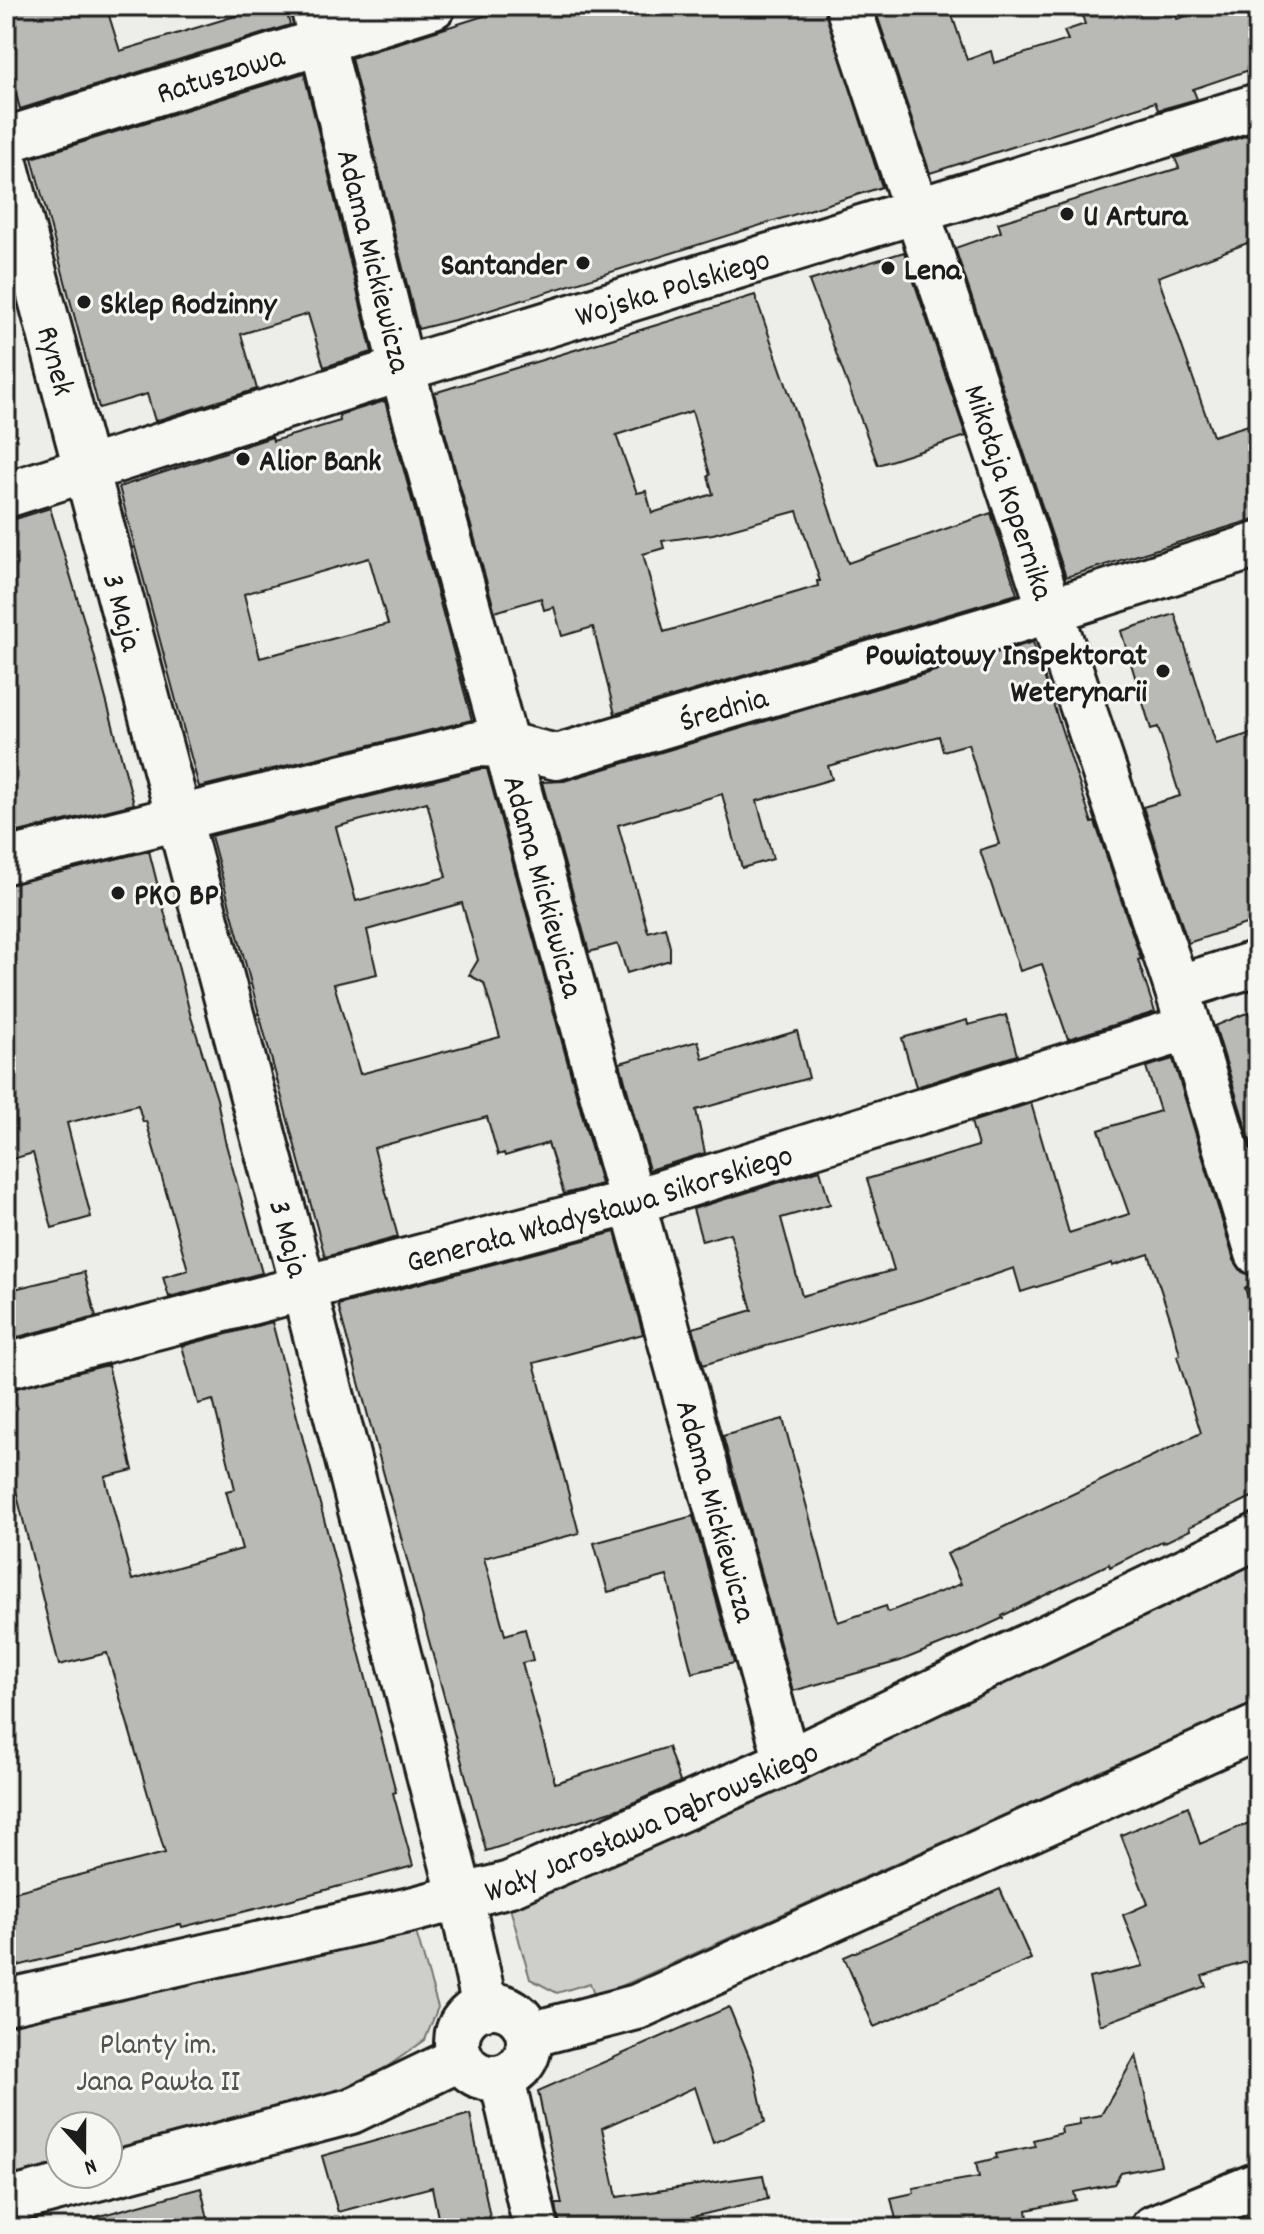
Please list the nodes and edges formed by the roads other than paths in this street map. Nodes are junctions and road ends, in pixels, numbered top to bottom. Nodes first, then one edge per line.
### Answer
1 (433, 6) edge
2 (848, 6) edge
3 (317, 23) edge
4 (1258, 106) edge
5 (6, 140) edge
6 (6, 167) edge
7 (916, 212) junction
8 (402, 369) junction
9 (87, 471) junction
10 (6, 495) edge
11 (1258, 545) edge
12 (1052, 610) junction
13 (506, 745) junction
14 (180, 817) junction
15 (6, 861) edge
16 (1258, 963) edge
17 (1182, 1008) junction
18 (632, 1202) junction
19 (1258, 1253) edge
20 (304, 1289) junction
21 (6, 1366) edge
22 (1258, 1536) edge
23 (1258, 1727) edge
24 (787, 1762) junction
25 (461, 1898) junction
26 (6, 2002) edge
27 (485, 2007) junction
28 (529, 2035) junction
29 (461, 2058) junction
30 (502, 2078) junction
31 (1258, 2185) edge
32 (6, 2202) edge
33 (536, 2228) edge
34 (1153, 2228) edge

1 - 3 street, Ratuszowa
2 - 7 street, Mikołaja Kopernika
3 - 5 street, Ratuszowa
3 - 8 street, Adama Mickiewicza
4 - 7 street, Wojska Polskiego
6 - 9 street, Rynek
7 - 8 street, Wojska Polskiego
7 - 12 street, Mikołaja Kopernika
8 - 9 street, Wojska Polskiego
8 - 13 street, Adama Mickiewicza
9 - 10 street
9 - 14 street, 3 Maja
11 - 12 street, Średnia
12 - 13 street, Średnia
12 - 17 street, Mikołaja Kopernika
13 - 14 street, Średnia
13 - 18 street, Adama Mickiewicza
14 - 15 street, Średnia
14 - 20 street, 3 Maja
16 - 17 street, Generała Władysława Sikorskiego
17 - 18 street, Generała Władysława Sikorskiego
17 - 19 street, Mikołaja Kopernika
18 - 20 street, Generała Władysława Sikorskiego
18 - 24 street, Adama Mickiewicza
20 - 21 street, Generała Władysława Sikorskiego
20 - 25 street, 3 Maja
22 - 24 street, Wały Jarosława Dąbrowskiego
23 - 28 street
24 - 25 street, Wały Jarosława Dąbrowskiego
25 - 26 street, Wały Jarosława Dąbrowskiego
25 - 27 street, 3 Maja
27 - 28 street
27 - 29 street
28 - 30 street
29 - 30 street
29 - 32 street
30 - 33 street
31 - 34 street

